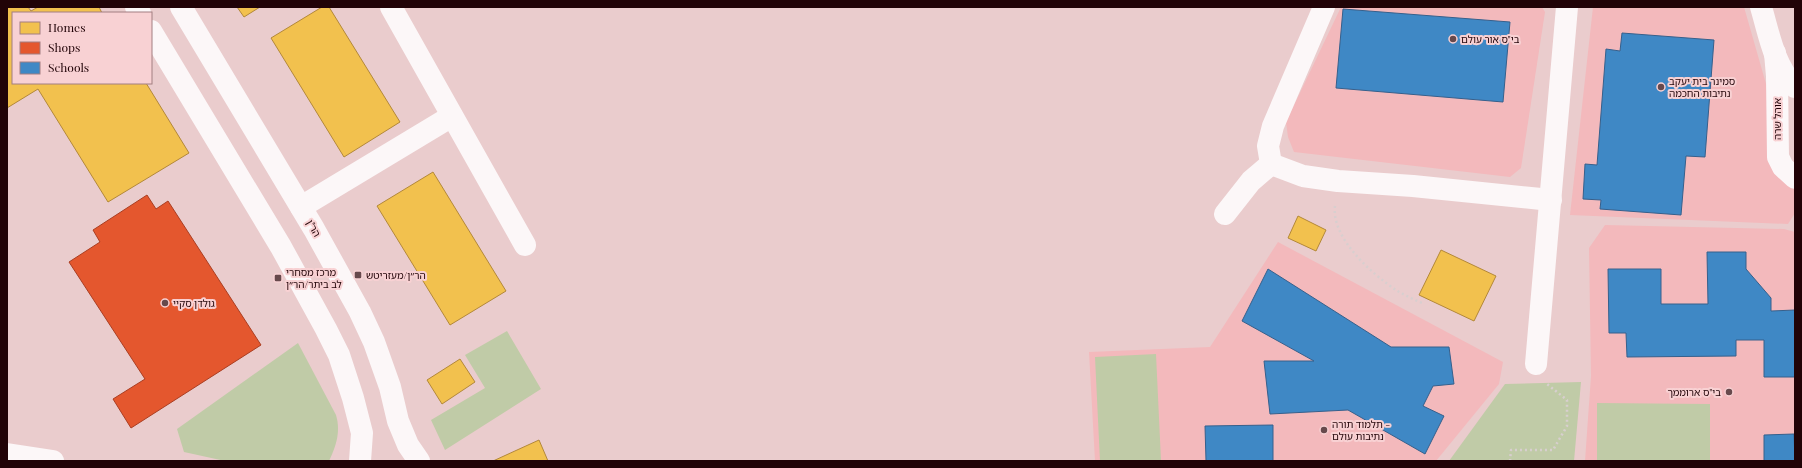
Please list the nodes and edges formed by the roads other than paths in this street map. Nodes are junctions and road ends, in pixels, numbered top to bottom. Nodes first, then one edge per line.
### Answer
1 (181, 7) edge
2 (391, 7) edge
3 (1324, 7) edge
4 (1567, 7) edge
5 (1761, 7) edge
6 (152, 33) edge
7 (1775, 53) junction
8 (1795, 87) edge
9 (452, 116) junction
10 (1271, 164) junction
11 (1795, 178) edge
12 (1551, 200) junction
13 (301, 207) junction
14 (1225, 214) dead end
15 (525, 246) dead end
16 (1536, 364) road end
17 (7, 454) edge
18 (52, 461) edge
19 (360, 461) edge
20 (419, 461) edge

1 - 13 street, הר"ן
2 - 9 street
3 - 10 street
4 - 12 street
5 - 7 street, אוהל שרה
6 - 19 street
7 - 8 street, אוהל שרה
7 - 11 street, אוהל שרה
9 - 13 street
9 - 15 street
10 - 12 street
10 - 14 street
12 - 16 street
13 - 20 street, הר"ן
17 - 18 street

